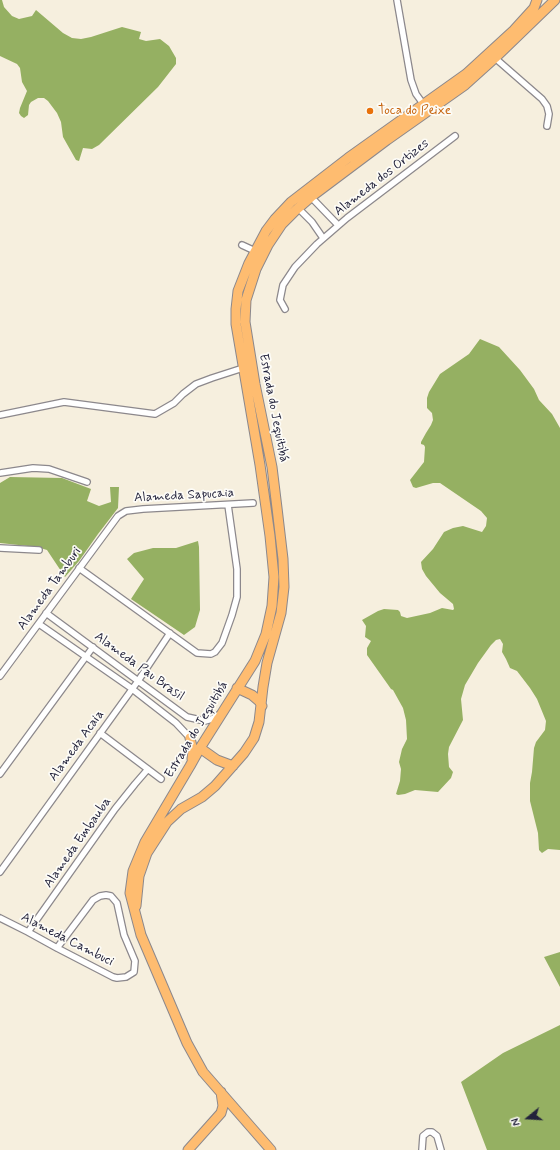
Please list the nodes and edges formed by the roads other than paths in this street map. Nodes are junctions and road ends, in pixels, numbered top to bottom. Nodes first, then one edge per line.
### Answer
1 (397, 0) edge
2 (537, 0) edge
3 (555, 0) edge
4 (495, 58) junction
5 (424, 105) junction
6 (547, 126) dead end
7 (455, 136) dead end
8 (311, 197) junction
9 (298, 208) junction
10 (338, 225) junction
11 (323, 238) junction
12 (242, 245) dead end
13 (255, 251) junction
14 (285, 310) dead end
15 (243, 368) junction
16 (0, 415) edge
17 (0, 473) edge
18 (87, 482) dead end
19 (253, 503) dead end
20 (228, 504) junction
21 (118, 516) joint
22 (0, 548) edge
23 (39, 550) dead end
24 (79, 568) junction
25 (46, 613) junction
26 (39, 624) junction
27 (170, 633) junction
28 (93, 647) junction
29 (86, 656) junction
30 (0, 676) edge
31 (138, 681) junction
32 (132, 688) junction
33 (238, 688) junction
34 (262, 706) junction
35 (223, 712) junction
36 (187, 717) junction
37 (180, 726) junction
38 (100, 733) junction
39 (190, 738) junction
40 (200, 748) junction
41 (190, 766) junction
42 (233, 766) junction
43 (148, 770) junction
44 (0, 774) edge
45 (161, 779) dead end
46 (0, 872) edge
47 (135, 911) junction
48 (0, 918) edge
49 (28, 932) junction
50 (57, 948) junction
51 (220, 1092) junction
52 (214, 1121) junction
53 (247, 1122) junction
54 (188, 1150) edge
55 (270, 1150) edge
56 (422, 1150) edge
57 (441, 1150) edge

1 - 5 street
2 - 5 main road, Estrada do Jequitibá
3 - 4 main road, Estrada do Jequitibá
4 - 6 street
4 - 8 main road, Estrada do Jequitibá
5 - 13 main road, Estrada do Jequitibá
7 - 10 street, Alameda dos Ortizes
8 - 9 main road, Estrada do Jequitibá
8 - 10 street
9 - 11 street
9 - 34 main road, Estrada do Jequitibá
10 - 11 street, Alameda dos Ortizes
11 - 14 street, Alameda dos Ortizes
12 - 13 street
13 - 15 main road, Estrada do Jequitibá
15 - 16 street
15 - 33 main road, Estrada do Jequitibá
17 - 18 street
19 - 20 street, Alameda Sapucaia
20 - 21 street, Alameda Sapucaia
20 - 27 street
21 - 24 street, Alameda Tamburi
22 - 23 street
24 - 25 street, Alameda Tamburi
24 - 27 street
25 - 26 street, Alameda Tamburi
25 - 28 street, Alameda Pau Brasil
26 - 29 street, Alameda Pau Brasil
26 - 30 street, Alameda Tamburi
27 - 31 street, Alameda Acaia
28 - 29 street
28 - 31 street, Alameda Pau Brasil
29 - 32 street, Alameda Pau Brasil
29 - 44 street
31 - 32 street, Alameda Acaia
31 - 36 street, Alameda Pau Brasil
32 - 37 street, Alameda Pau Brasil
32 - 38 street, Alameda Acaia
33 - 34 main road
33 - 35 main road, Estrada do Jequitibá
34 - 42 main road, Estrada do Jequitibá
35 - 36 street, Alameda Pau Brasil
35 - 40 main road, Estrada do Jequitibá
36 - 37 street
37 - 39 street, Alameda Pau Brasil
38 - 43 street
38 - 46 street, Alameda Acaia
39 - 40 street, Alameda Pau Brasil
39 - 41 main road
40 - 41 main road, Estrada do Jequitibá
40 - 42 main road
41 - 47 main road, Estrada do Jequitibá
42 - 47 main road, Estrada do Jequitibá
43 - 45 street
43 - 49 street, Alameda Embauba
47 - 51 main road, Estrada do Jequitibá
48 - 49 street, Alameda Cambuci
49 - 50 street, Alameda Cambuci
50 - 50 street, Alameda Cambuci
51 - 52 main road
51 - 53 main road, Estrada do Jequitibá
52 - 53 main road
52 - 54 main road
53 - 55 main road, Estrada do Jequitibá
56 - 57 street

